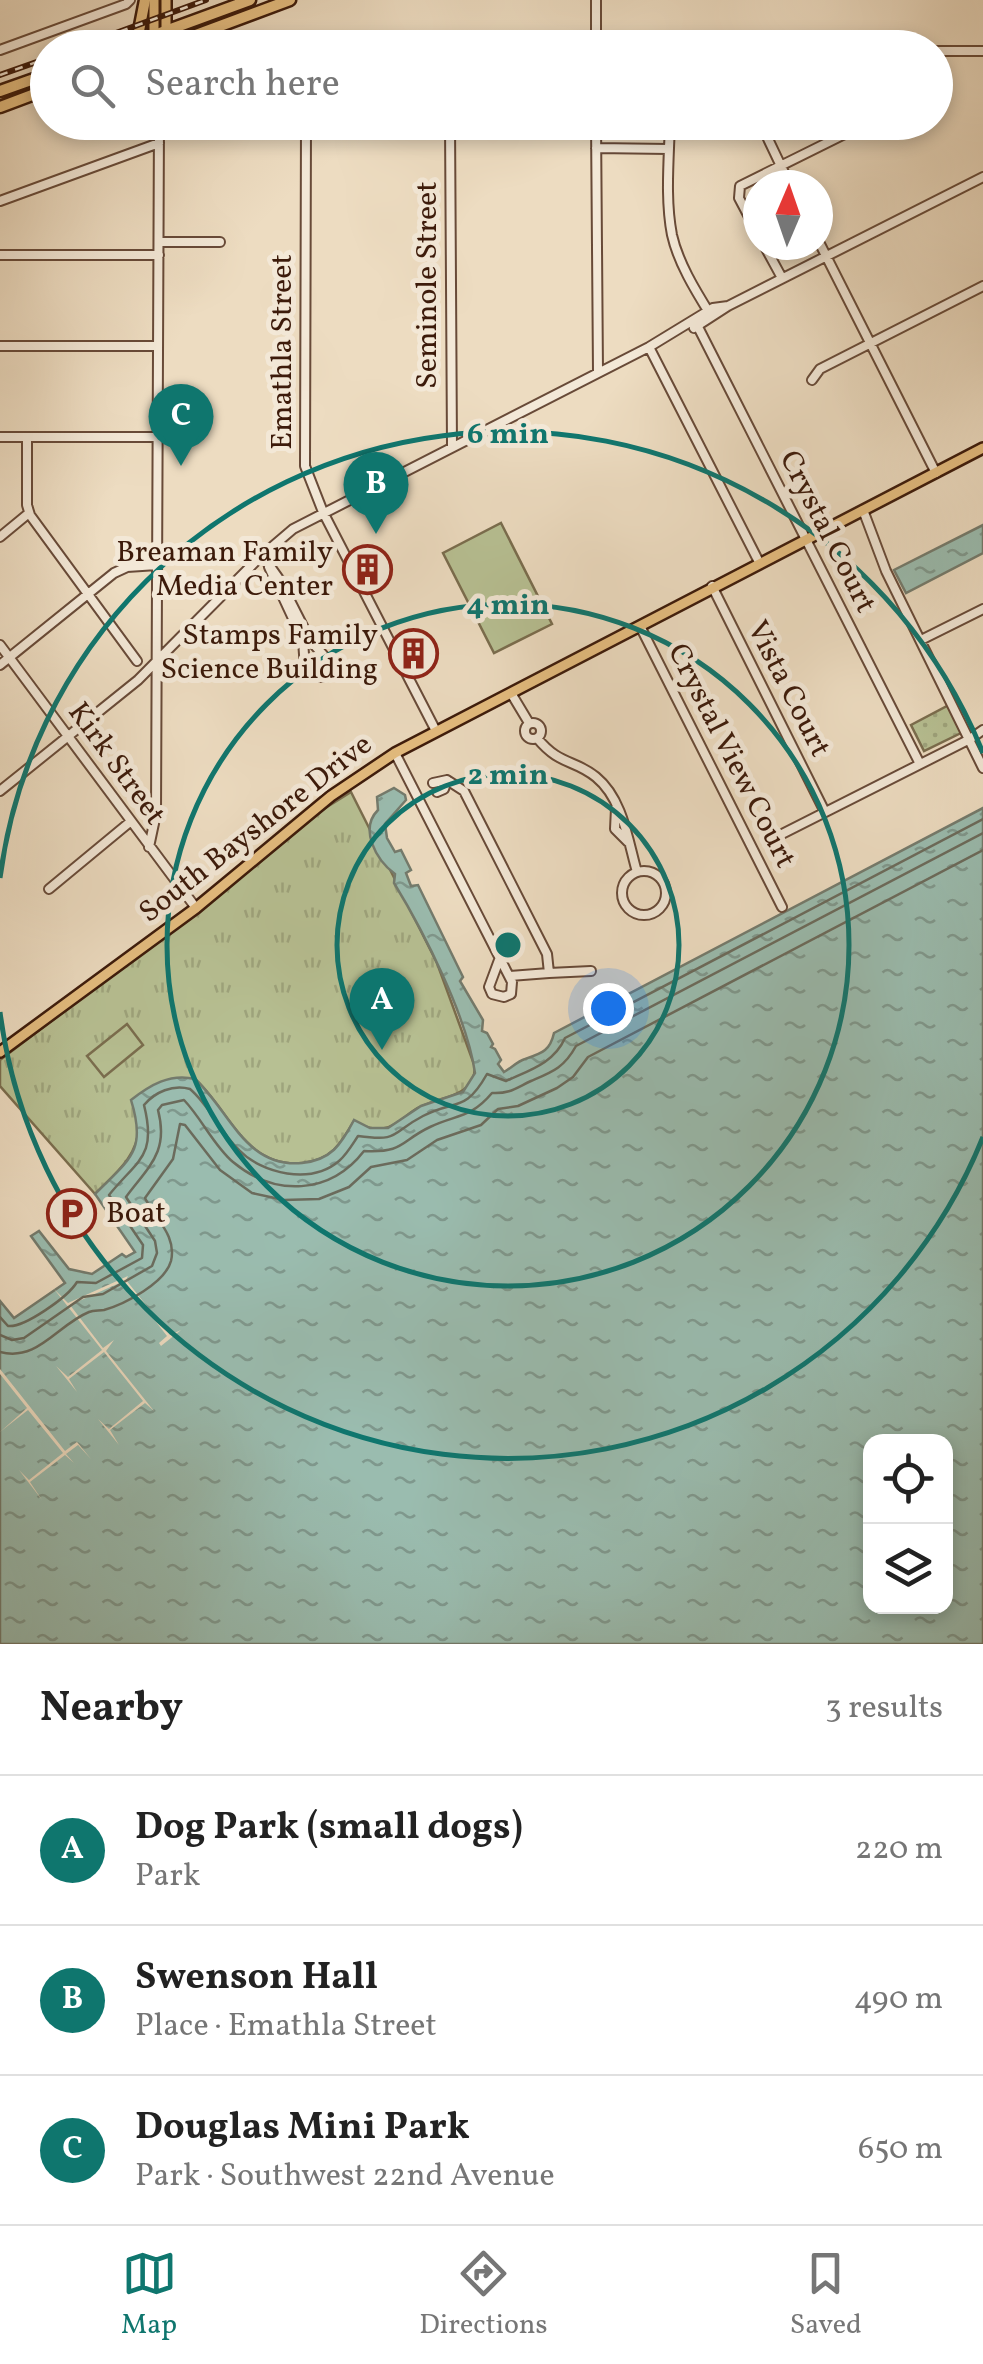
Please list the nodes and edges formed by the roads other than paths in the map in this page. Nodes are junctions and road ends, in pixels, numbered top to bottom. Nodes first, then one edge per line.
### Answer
1 (154, 0) edge
2 (166, 0) edge
3 (250, 0) edge
4 (290, 0) edge
5 (596, 0) edge
6 (128, 2) edge
7 (144, 4) edge
8 (53, 30) edge
9 (139, 30) edge
10 (154, 30) edge
11 (166, 30) joint
12 (209, 30) edge
13 (596, 30) edge
14 (30, 39) edge
15 (0, 50) edge
16 (953, 51) edge
17 (983, 51) edge
18 (30, 80) edge
19 (0, 91) edge
20 (30, 95) edge
21 (0, 106) edge
22 (159, 140) edge
23 (306, 140) edge
24 (450, 140) edge
25 (596, 140) edge
26 (670, 140) edge
27 (769, 140) edge
28 (833, 140) edge
29 (159, 143) junction
30 (596, 148) junction
31 (670, 149) junction
32 (781, 166) junction
33 (774, 170) edge
34 (783, 170) edge
35 (983, 177) edge
36 (0, 201) edge
37 (159, 242) junction
38 (220, 242) dead end
39 (833, 252) edge
40 (0, 255) edge
41 (159, 255) junction
42 (772, 260) edge
43 (818, 260) edge
44 (828, 260) edge
45 (782, 278) junction
46 (983, 286) edge
47 (710, 314) junction
48 (696, 323) junction
49 (871, 344) junction
50 (0, 346) edge
51 (158, 346) junction
52 (649, 347) junction
53 (598, 372) junction
54 (812, 380) dead end
55 (0, 437) edge
56 (27, 437) junction
57 (158, 437) junction
58 (452, 446) junction
59 (983, 448) edge
60 (936, 473) junction
61 (862, 510) junction
62 (323, 512) junction
63 (29, 514) junction
64 (0, 537) edge
65 (806, 538) junction
66 (262, 556) junction
67 (759, 562) junction
68 (157, 565) junction
69 (269, 566) junction
70 (712, 586) junction
71 (88, 594) junction
72 (983, 608) edge
73 (640, 626) junction
74 (157, 633) junction
75 (921, 640) junction
76 (176, 642) junction
77 (0, 645) edge
78 (10, 658) junction
79 (137, 661) dead end
80 (157, 662) junction
81 (0, 665) edge
82 (138, 680) junction
83 (157, 688) junction
84 (511, 693) junction
85 (983, 730) edge
86 (436, 731) junction
87 (68, 737) junction
88 (983, 738) edge
89 (970, 739) junction
90 (395, 754) junction
91 (920, 764) junction
92 (983, 768) edge
93 (0, 791) edge
94 (416, 796) junction
95 (826, 812) junction
96 (130, 822) junction
97 (782, 834) dead end
98 (149, 847) junction
99 (638, 872) junction
100 (50, 889) dead end
101 (782, 907) dead end
102 (196, 908) junction
103 (499, 960) junction
104 (591, 971) dead end
105 (549, 974) junction
106 (510, 976) junction
107 (0, 1052) edge

1 - 10 main road
2 - 11 main road
3 - 11 highway
4 - 12 highway
5 - 13 street
6 - 7 street
6 - 8 street
7 - 9 highway
14 - 15 street
16 - 17 street
18 - 19 highway
20 - 21 highway
22 - 29 street
23 - 62 street, Emathla Street
24 - 58 street, Seminole Street
25 - 30 street
26 - 31 street
27 - 32 street
28 - 32 street
29 - 36 street
29 - 37 street
30 - 31 street
30 - 53 street
31 - 47 street
32 - 33 street
32 - 34 street
35 - 39 street
37 - 38 street
37 - 41 street
40 - 41 street
41 - 51 street
42 - 45 street
43 - 45 street
44 - 49 street
45 - 47 street
46 - 49 street
47 - 48 street
48 - 52 street
48 - 65 street, Crystal Court
49 - 54 street
49 - 60 street
50 - 51 street
51 - 57 street
52 - 53 street
52 - 67 street
53 - 58 street
55 - 56 street
56 - 57 street
56 - 63 street
57 - 68 street
58 - 62 street
59 - 60 main road, South Bayshore Drive
60 - 61 main road, South Bayshore Drive
61 - 65 main road, South Bayshore Drive
61 - 75 street
62 - 66 street
62 - 86 street, Emathla Street
63 - 64 street
63 - 71 street
65 - 67 main road, South Bayshore Drive
65 - 91 street, Crystal Court
66 - 69 street
66 - 76 street
67 - 70 main road, South Bayshore Drive
68 - 71 street
68 - 74 street
69 - 69 street
70 - 73 main road, South Bayshore Drive
70 - 95 street, Vista Court
71 - 78 street
71 - 79 street
72 - 75 street
73 - 84 main road, South Bayshore Drive
73 - 101 street, Crystal View Court
74 - 76 street
74 - 80 street
75 - 89 street
76 - 80 street
77 - 78 street, Kirk Street
78 - 81 street
78 - 87 street, Kirk Street
80 - 82 street
80 - 83 street
82 - 83 street
82 - 87 street
83 - 98 street
84 - 86 main road, South Bayshore Drive
84 - 99 street
85 - 89 street
86 - 90 main road, South Bayshore Drive
87 - 93 street
87 - 96 street, Kirk Street
88 - 89 street
89 - 91 street
89 - 92 street
90 - 94 street
90 - 102 main road, South Bayshore Drive
91 - 95 street
94 - 103 street
94 - 105 street
95 - 97 street
96 - 98 street, Kirk Street
96 - 100 street
98 - 102 street, Kirk Street
99 - 99 street
102 - 107 main road, South Bayshore Drive
103 - 106 street
103 - 106 street
104 - 105 street
105 - 106 street

